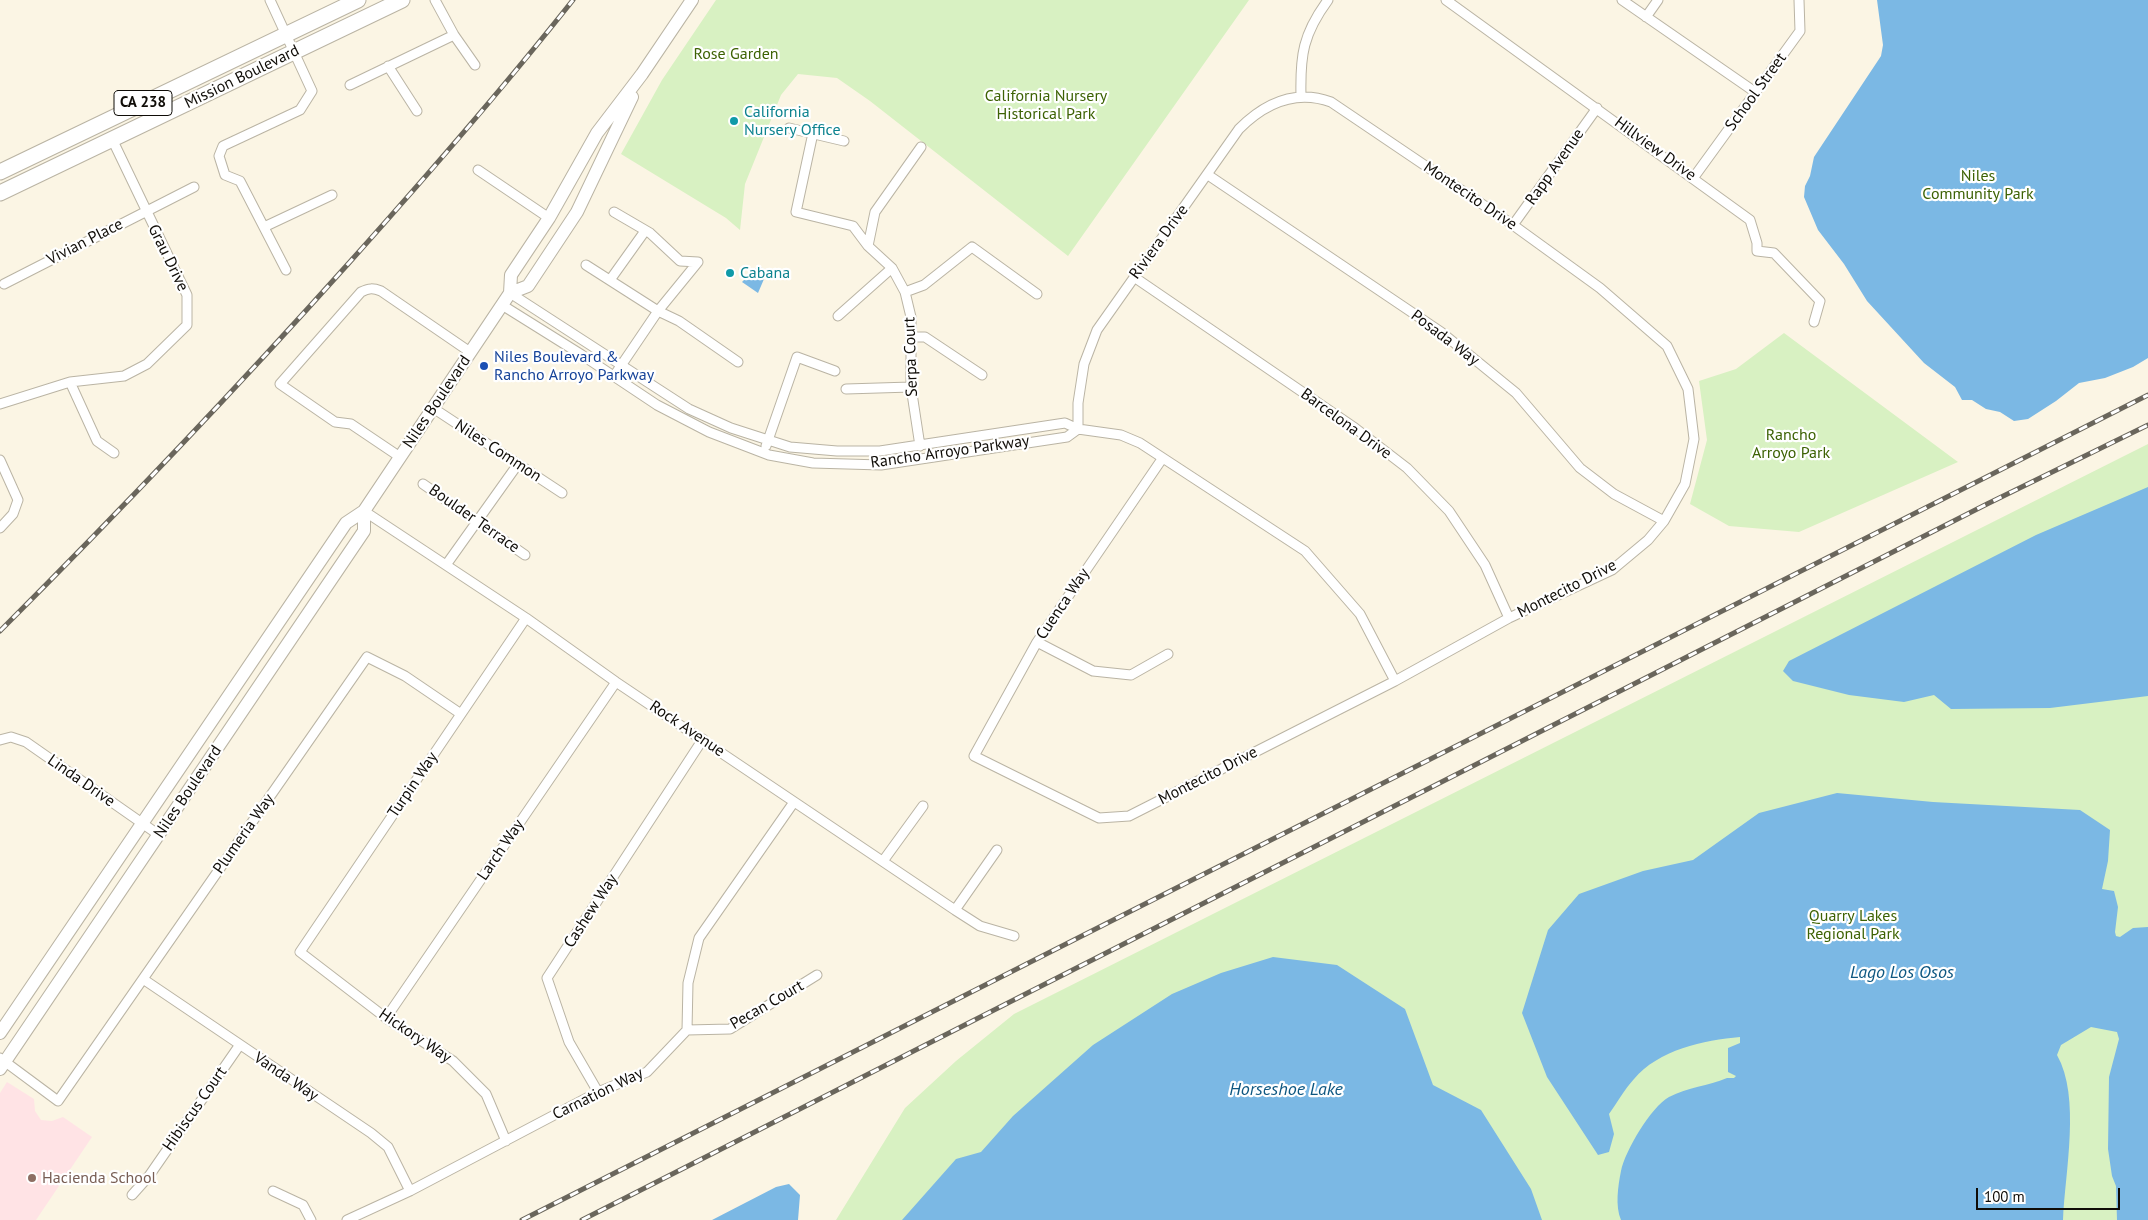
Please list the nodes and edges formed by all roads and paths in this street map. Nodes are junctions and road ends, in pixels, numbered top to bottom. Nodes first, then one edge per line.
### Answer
1 (270, 0) edge
2 (358, 0) edge
3 (402, 0) edge
4 (435, 0) edge
5 (692, 0) edge
6 (1328, 0) edge
7 (1446, 0) edge
8 (1622, 0) edge
9 (1658, 0) edge
10 (1800, 0) edge
11 (1646, 17) junction
12 (287, 34) junction
13 (454, 35) junction
14 (295, 52) junction
15 (475, 65) dead end
16 (388, 66) junction
17 (642, 74) junction
18 (350, 86) dead end
19 (1755, 92) junction
20 (1301, 96) junction
21 (1597, 108) junction
22 (417, 111) dead end
23 (789, 128) dead end
24 (813, 133) junction
25 (112, 139) junction
26 (844, 140) dead end
27 (922, 147) dead end
28 (478, 170) dead end
29 (0, 172) edge
30 (1208, 175) junction
31 (1694, 177) junction
32 (194, 187) dead end
33 (0, 193) edge
34 (332, 194) dead end
35 (145, 211) junction
36 (614, 212) dead end
37 (549, 218) junction
38 (1513, 225) junction
39 (264, 227) junction
40 (645, 231) junction
41 (868, 246) junction
42 (586, 265) dead end
43 (892, 268) junction
44 (286, 270) dead end
45 (1134, 277) junction
46 (610, 280) junction
47 (4, 284) dead end
48 (905, 292) junction
49 (510, 293) junction
50 (1037, 294) dead end
51 (502, 305) junction
52 (658, 311) junction
53 (838, 316) dead end
54 (1814, 322) dead end
55 (912, 337) junction
56 (470, 352) junction
57 (738, 362) dead end
58 (622, 365) junction
59 (835, 371) dead end
60 (982, 375) dead end
61 (614, 376) junction
62 (70, 382) junction
63 (911, 387) junction
64 (846, 389) dead end
65 (0, 404) edge
66 (433, 408) junction
67 (1078, 429) junction
68 (768, 441) junction
69 (920, 446) junction
70 (114, 453) dead end
71 (764, 453) junction
72 (400, 458) junction
73 (1162, 459) junction
74 (0, 460) edge
75 (518, 464) junction
76 (423, 484) dead end
77 (562, 493) dead end
78 (364, 511) junction
79 (1664, 521) junction
80 (477, 522) junction
81 (0, 528) edge
82 (525, 555) dead end
83 (446, 565) junction
84 (526, 618) junction
85 (1509, 618) junction
86 (1037, 642) junction
87 (1168, 654) dead end
88 (1395, 681) junction
89 (616, 682) junction
90 (461, 714) junction
91 (703, 739) junction
92 (0, 740) edge
93 (974, 756) joint
94 (794, 802) junction
95 (923, 806) dead end
96 (142, 823) junction
97 (159, 835) junction
98 (997, 850) dead end
99 (883, 861) junction
100 (955, 910) junction
101 (1014, 936) dead end
102 (300, 952) joint
103 (817, 975) dead end
104 (143, 979) junction
105 (386, 1018) junction
106 (687, 1030) junction
107 (0, 1033) edge
108 (239, 1046) junction
109 (2, 1062) edge
110 (598, 1092) junction
111 (506, 1141) junction
112 (273, 1191) dead end
113 (410, 1191) junction
114 (132, 1195) dead end
115 (311, 1220) edge
116 (347, 1220) edge

1 - 12 street
2 - 12 main road, Mission Boulevard / CA 238
3 - 14 main road, Mission Boulevard / CA 238
4 - 13 street
5 - 17 main road, Niles Boulevard
6 - 20 street
7 - 21 street, Hillview Drive
8 - 11 street
9 - 11 street
10 - 19 street, School Street
11 - 19 street
12 - 14 street
12 - 29 main road, Mission Boulevard / CA 238
13 - 15 street
13 - 16 street
14 - 25 main road, Mission Boulevard / CA 238
14 - 39 street
16 - 18 street
16 - 22 street
17 - 37 main road, Niles Boulevard
17 - 49 main road, Niles Boulevard
19 - 31 street, School Street
20 - 30 street, Riviera Drive
20 - 38 street, Montecito Drive
21 - 31 street, Hillview Drive
21 - 38 street, Rapp Avenue
23 - 24 street
24 - 26 street
24 - 41 street, Serpa Court
25 - 33 main road, Mission Boulevard / CA 238
25 - 35 street, Grau Drive
27 - 41 street
28 - 37 street
30 - 45 street, Riviera Drive
30 - 79 street, Posada Way
31 - 54 street, Hillview Drive
32 - 35 street, Vivian Place
34 - 39 street
35 - 47 street, Vivian Place
35 - 62 street, Grau Drive
36 - 40 street
37 - 49 main road, Niles Boulevard
38 - 79 street, Montecito Drive
39 - 44 street
40 - 46 street
40 - 52 street
41 - 43 street, Serpa Court
42 - 46 street
43 - 48 street, Serpa Court
43 - 53 street
45 - 67 street, Riviera Drive
45 - 85 street, Barcelona Drive
46 - 52 street
48 - 50 street
48 - 55 street, Serpa Court
49 - 51 main road, Niles Boulevard
49 - 58 street, Rancho Arroyo Parkway
51 - 56 main road, Niles Boulevard
51 - 61 street, Rancho Arroyo Parkway
52 - 57 street
52 - 58 street
55 - 60 street
55 - 63 street, Serpa Court
56 - 66 main road, Niles Boulevard
56 - 72 street
58 - 61 street
58 - 68 street, Rancho Arroyo Parkway
59 - 68 street
61 - 71 street, Rancho Arroyo Parkway
62 - 65 street, Grau Drive
62 - 70 street
63 - 64 street
63 - 69 street, Serpa Court
66 - 72 main road, Niles Boulevard
66 - 75 street, Niles Common
67 - 69 street, Rancho Arroyo Parkway
67 - 71 street, Rancho Arroyo Parkway
67 - 73 street, Rancho Arroyo Parkway
68 - 69 street, Rancho Arroyo Parkway
68 - 71 street
72 - 78 main road, Niles Boulevard
73 - 86 street, Cuenca Way
73 - 88 street, Rancho Arroyo Parkway
74 - 81 street
75 - 77 street, Niles Common
75 - 80 street
76 - 80 street, Boulder Terrace
78 - 83 street, Rock Avenue
78 - 96 main road, Niles Boulevard
78 - 97 main road, Niles Boulevard
79 - 85 street, Montecito Drive
80 - 82 street, Boulder Terrace
80 - 83 street
83 - 84 street, Rock Avenue
84 - 89 street, Rock Avenue
84 - 90 street, Turpin Way
85 - 88 street, Montecito Drive
86 - 87 street
86 - 93 street, Cuenca Way
88 - 93 street, Montecito Drive
89 - 91 street, Rock Avenue
89 - 105 street, Larch Way
90 - 102 street, Turpin Way
90 - 104 street, Plumeria Way
91 - 94 street, Rock Avenue
91 - 110 street, Cashew Way
92 - 96 street, Linda Drive
94 - 99 street, Rock Avenue
94 - 106 street
95 - 99 street
96 - 97 street, Linda Drive
96 - 107 main road, Niles Boulevard
97 - 109 main road, Niles Boulevard
98 - 100 street
99 - 100 street, Rock Avenue
100 - 101 street, Rock Avenue
102 - 105 street, Hickory Way
103 - 106 street, Pecan Court
104 - 108 street, Vanda Way
104 - 109 street, Plumeria Way
105 - 111 street, Hickory Way
106 - 110 street, Carnation Way
108 - 113 street, Vanda Way
108 - 114 street, Hibiscus Court
110 - 111 street, Carnation Way
111 - 113 street, Carnation Way
112 - 115 street
113 - 116 street, Carnation Way

